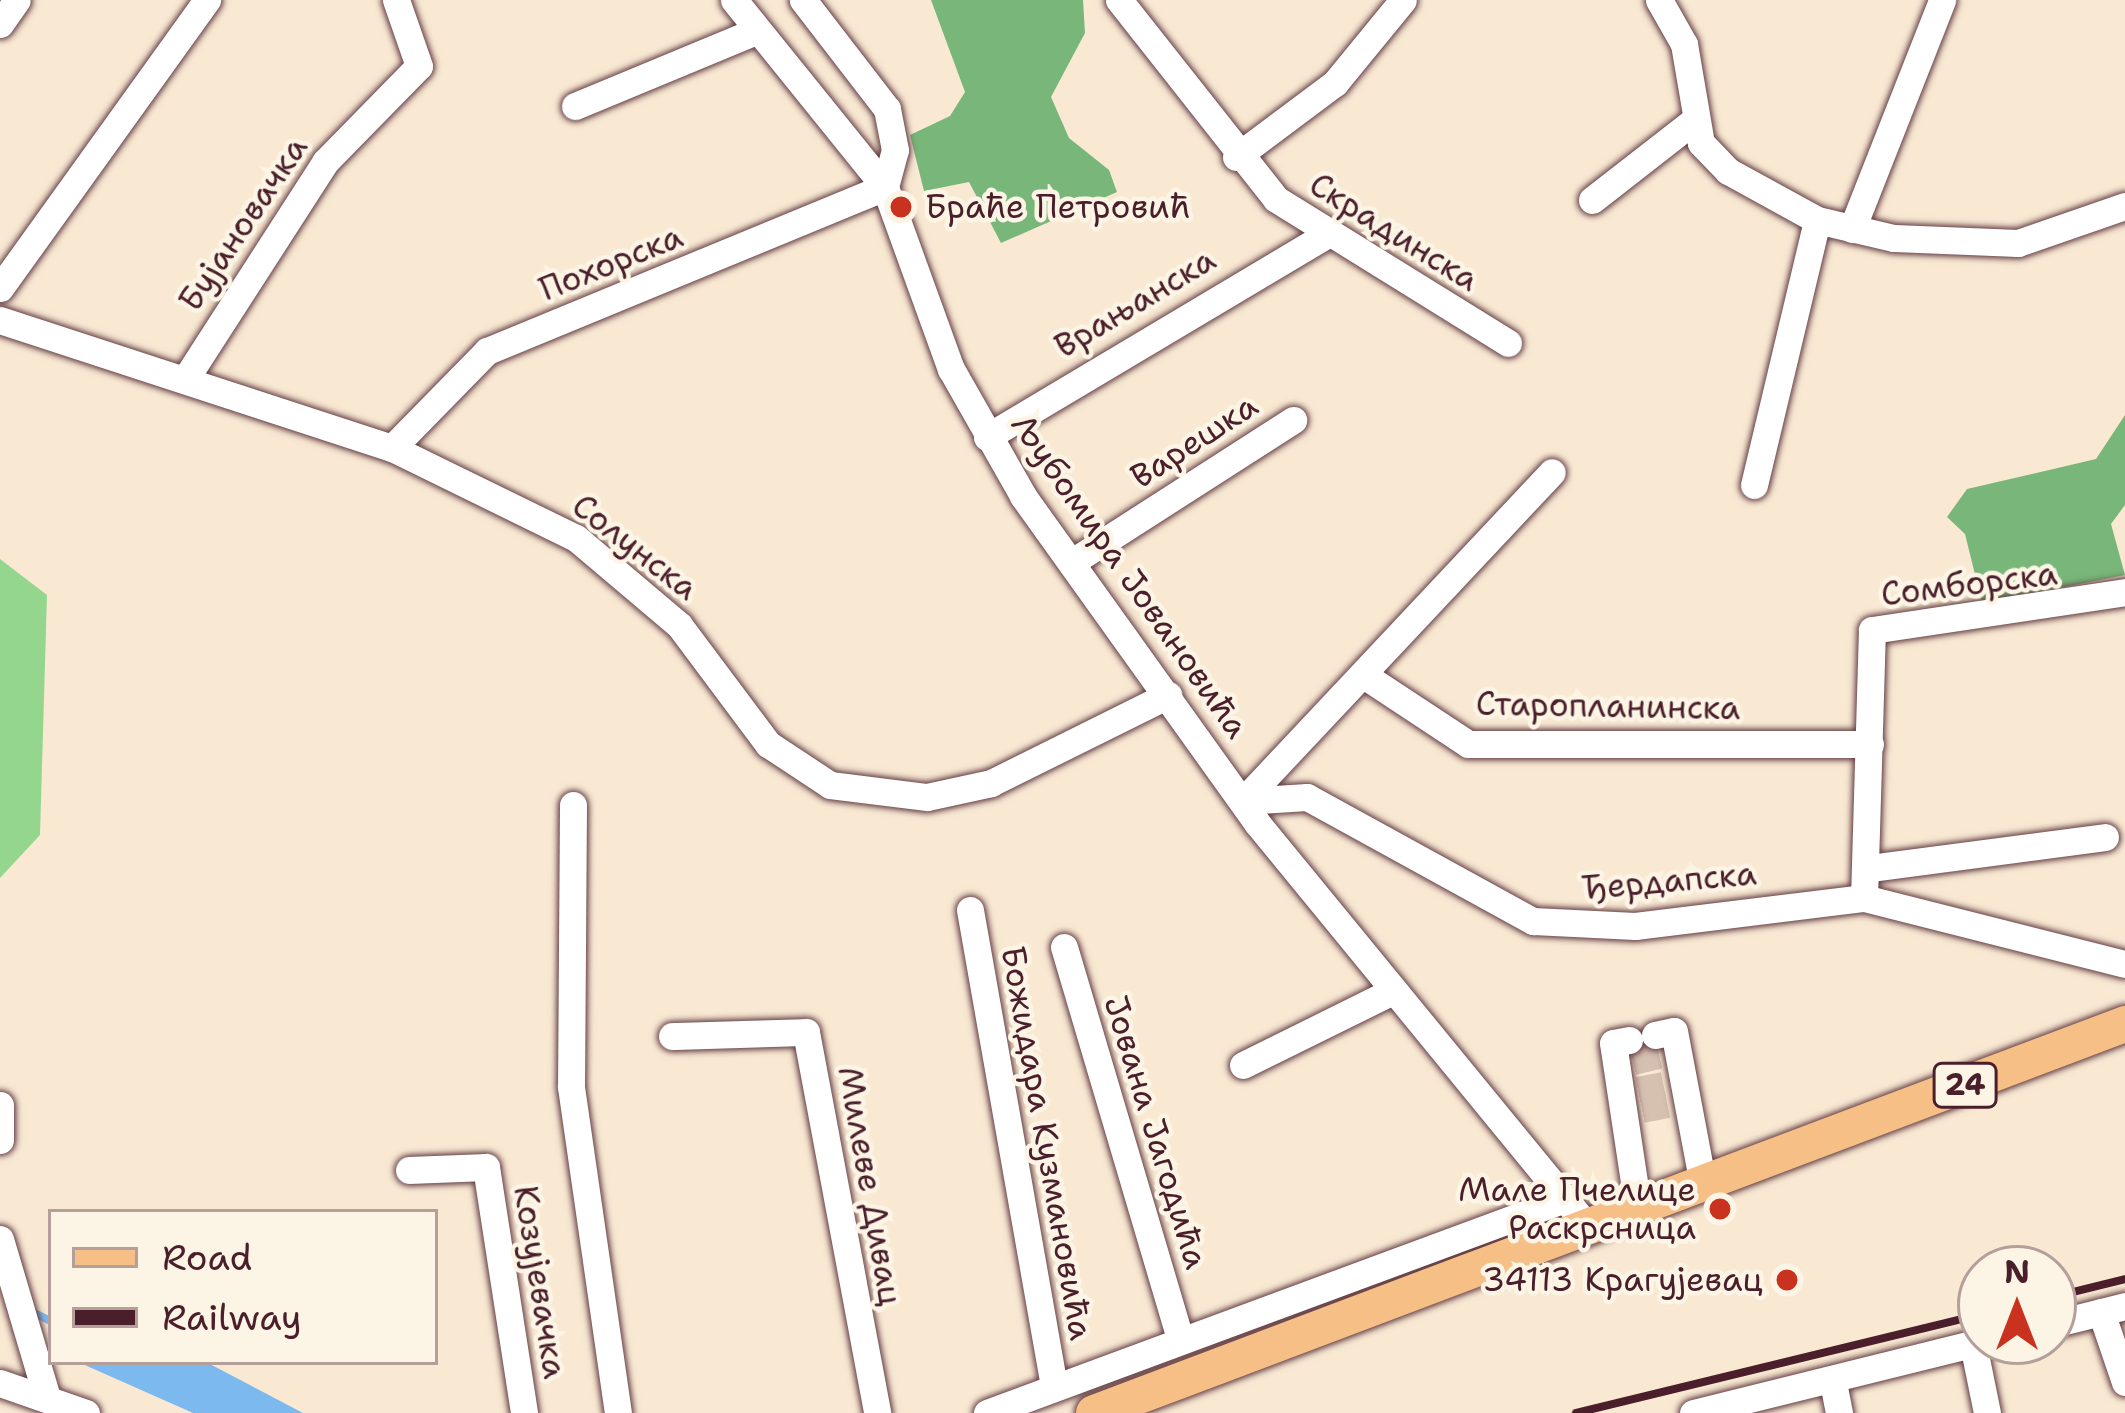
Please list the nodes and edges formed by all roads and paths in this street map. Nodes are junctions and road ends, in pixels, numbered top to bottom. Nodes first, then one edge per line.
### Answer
1 (16, 0) edge
2 (207, 0) edge
3 (396, 0) edge
4 (734, 0) edge
5 (803, 0) edge
6 (1119, 0) edge
7 (1403, 0) edge
8 (1659, 0) edge
9 (1942, 0) edge
10 (0, 24) edge
11 (754, 32) junction
12 (574, 106) dead end
13 (1691, 123) junction
14 (1236, 158) junction
15 (885, 187) junction
16 (1592, 200) dead end
17 (2125, 206) edge
18 (1817, 220) junction
19 (1852, 229) junction
20 (1322, 237) junction
21 (0, 288) edge
22 (0, 320) edge
23 (1508, 343) dead end
24 (186, 378) junction
25 (1293, 421) dead end
26 (987, 436) junction
27 (392, 448) junction
28 (1552, 472) dead end
29 (1754, 485) dead end
30 (1072, 562) junction
31 (2125, 592) edge
32 (1365, 676) junction
33 (1168, 695) junction
34 (1870, 744) junction
35 (1243, 801) junction
36 (573, 805) dead end
37 (2104, 837) dead end
38 (1870, 868) junction
39 (1864, 898) junction
40 (970, 910) dead end
41 (1064, 947) dead end
42 (2125, 964) edge
43 (1391, 992) junction
44 (2125, 1024) edge
45 (672, 1036) dead end
46 (1243, 1065) dead end
47 (1653, 1097) junction
48 (0, 1105) edge
49 (0, 1140) edge
50 (409, 1171) dead end
51 (1703, 1184) junction
52 (1564, 1199) junction
53 (1638, 1209) junction
54 (1588, 1228) junction
55 (0, 1239) edge
56 (2113, 1309) edge
57 (2077, 1318) edge
58 (1180, 1338) junction
59 (1957, 1348) edge
60 (1981, 1365) edge
61 (1833, 1382) junction
62 (2125, 1382) edge
63 (0, 1383) edge
64 (1054, 1388) junction
65 (47, 1398) junction
66 (86, 1413) edge
67 (524, 1413) edge
68 (618, 1413) edge
69 (877, 1413) edge
70 (986, 1413) edge
71 (1094, 1413) edge
72 (1694, 1413) edge
73 (1839, 1413) edge
74 (1987, 1413) edge

1 - 10 street
2 - 21 street
3 - 24 street, Бујановачка
4 - 11 street, Љубомира Јовановића
5 - 15 street
6 - 14 street, Скрадинска
7 - 14 street
8 - 13 street
9 - 19 street
11 - 12 street
11 - 15 street, Љубомира Јовановића
13 - 16 street
13 - 18 street
14 - 20 street, Скрадинска
15 - 26 street, Љубомира Јовановића
15 - 27 street, Похорска
17 - 19 street
18 - 19 street
18 - 29 street
20 - 23 street, Скрадинска
20 - 26 street, Врањанска
22 - 24 street, Солунска
24 - 27 street, Солунска
25 - 30 street, Варешка
26 - 30 street, Љубомира Јовановића
27 - 33 street, Солунска
28 - 32 street
30 - 33 street, Љубомира Јовановића
31 - 34 street, Сомборска
32 - 34 street, Старопланинска
32 - 35 street
33 - 35 street, Љубомира Јовановића
34 - 38 street, Сомборска
35 - 39 street, Ђердапска
35 - 43 street, Љубомира Јовановића
36 - 68 street
37 - 38 street
38 - 39 street, Сомборска
39 - 42 street, Ђердапска
40 - 64 street, Божидара Кузмановића
41 - 58 street, Јована Јагодића
43 - 46 street
43 - 52 street, Љубомира Јовановића
44 - 51 main road, 24
45 - 69 street, Милеве Дивац
47 - 47 street
47 - 51 street
47 - 53 street
48 - 49 street
50 - 67 street, Козујевачка
51 - 53 main road, 24
52 - 54 street, Љубомира Јовановића
52 - 58 street
53 - 54 main road, 24
54 - 71 main road, 24
55 - 65 street
56 - 57 street
56 - 62 street
58 - 64 street
59 - 61 street
60 - 74 street
61 - 72 street
61 - 73 street
63 - 65 street
64 - 70 street
65 - 66 street

